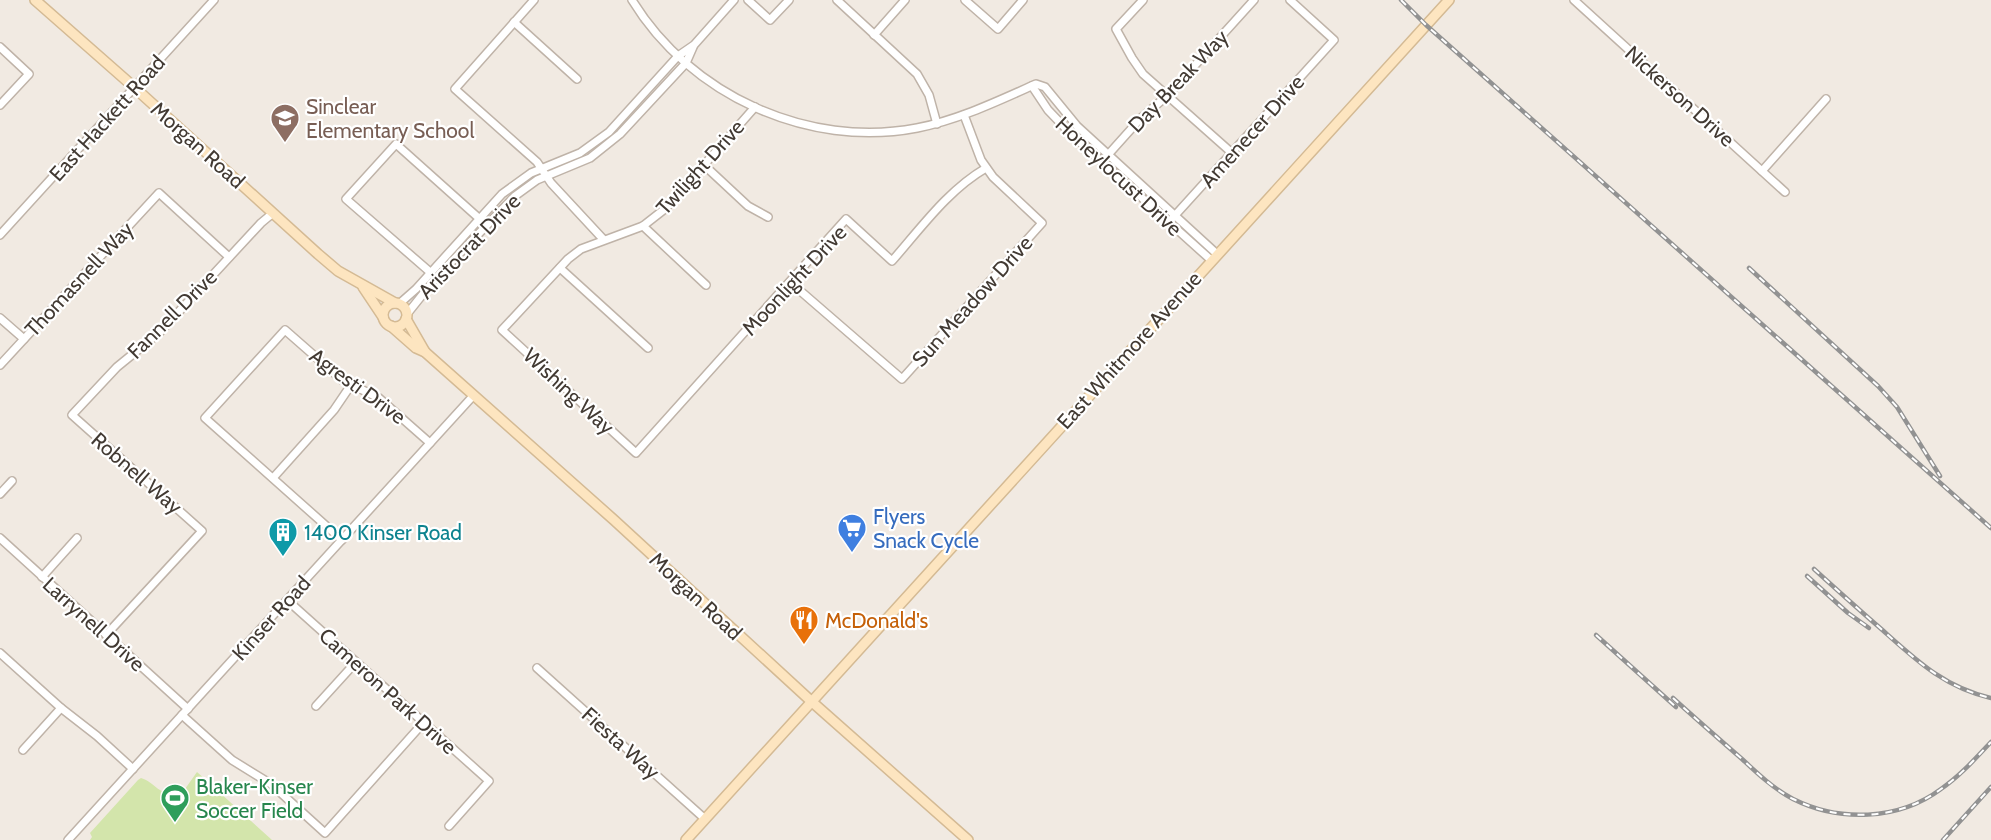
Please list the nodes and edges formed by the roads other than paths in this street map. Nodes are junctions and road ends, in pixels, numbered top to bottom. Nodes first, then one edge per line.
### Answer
1 (35, 0) edge
2 (214, 0) edge
3 (534, 0) edge
4 (632, 0) edge
5 (734, 0) edge
6 (748, 0) edge
7 (789, 0) edge
8 (837, 0) edge
9 (905, 0) edge
10 (965, 0) edge
11 (1023, 0) edge
12 (1143, 0) edge
13 (1254, 0) edge
14 (1290, 0) edge
15 (1449, 0) edge
16 (1574, 0) edge
17 (514, 22) junction
18 (874, 35) junction
19 (694, 45) junction
20 (0, 47) edge
21 (678, 56) junction
22 (686, 63) junction
23 (577, 79) dead end
24 (1034, 85) junction
25 (135, 88) junction
26 (1168, 95) junction
27 (1826, 99) dead end
28 (0, 105) edge
29 (755, 107) junction
30 (964, 115) junction
31 (937, 124) junction
32 (1232, 153) junction
33 (1108, 154) junction
34 (1102, 162) junction
35 (704, 165) junction
36 (986, 168) junction
37 (541, 169) junction
38 (1762, 171) junction
39 (547, 177) junction
40 (1785, 192) dead end
41 (273, 213) junction
42 (1175, 215) junction
43 (768, 217) dead end
44 (479, 218) junction
45 (1169, 222) junction
46 (486, 224) junction
47 (643, 226) junction
48 (0, 235) edge
49 (603, 239) junction
50 (229, 257) junction
51 (1214, 257) junction
52 (560, 268) junction
53 (430, 272) junction
54 (790, 282) junction
55 (706, 285) dead end
56 (363, 286) junction
57 (397, 304) junction
58 (407, 316) junction
59 (0, 318) edge
60 (384, 318) junction
61 (391, 326) junction
62 (502, 330) joint
63 (24, 339) junction
64 (648, 348) dead end
65 (425, 352) junction
66 (0, 365) edge
67 (351, 386) junction
68 (473, 396) junction
69 (72, 415) joint
70 (430, 443) junction
71 (636, 453) joint
72 (273, 478) junction
73 (12, 481) dead end
74 (0, 494) edge
75 (0, 538) edge
76 (77, 538) dead end
77 (342, 540) junction
78 (42, 577) junction
79 (287, 600) junction
80 (106, 635) junction
81 (0, 653) edge
82 (356, 662) junction
83 (537, 668) dead end
84 (811, 701) junction
85 (316, 706) dead end
86 (61, 708) junction
87 (188, 709) junction
88 (182, 715) junction
89 (424, 722) junction
90 (23, 750) dead end
91 (133, 769) junction
92 (705, 819) junction
93 (449, 826) dead end
94 (68, 840) edge
95 (686, 840) edge
96 (968, 840) edge

1 - 25 street, Morgan Road
2 - 25 street, East Hackett Road
3 - 17 street
4 - 21 street
5 - 19 street, Aristocrat Drive
6 - 7 street
8 - 18 street
9 - 18 street
10 - 11 street
12 - 26 street
13 - 26 street, Day Break Way
14 - 32 street, Amenecer Drive
15 - 51 street, East Whitmore Avenue
16 - 38 street, Nickerson Drive
17 - 23 street
17 - 37 street
18 - 31 street
19 - 21 street, Aristocrat Drive
19 - 22 street, Aristocrat Drive
20 - 28 street
21 - 22 street
21 - 37 street, Aristocrat Drive
22 - 29 street
22 - 39 street, Aristocrat Drive
24 - 30 street
24 - 33 street, Honeylocust Drive
24 - 34 street, Honeylocust Drive
25 - 41 street, Morgan Road
25 - 48 street, East Hackett Road
26 - 32 street
26 - 33 street, Day Break Way
27 - 38 street
29 - 31 street
29 - 35 street, Twilight Drive
30 - 31 street
30 - 36 street
32 - 42 street, Amenecer Drive
33 - 34 street, Day Break Way
33 - 42 street, Honeylocust Drive
34 - 45 street, Honeylocust Drive
35 - 43 street
35 - 47 street, Twilight Drive
36 - 54 street, Moonlight Drive
36 - 54 street, Sun Meadow Drive
37 - 39 street
37 - 44 street, Aristocrat Drive
38 - 40 street, Nickerson Drive
39 - 46 street, Aristocrat Drive
39 - 49 street
41 - 50 street, Fannell Drive
41 - 56 street, Morgan Road
42 - 45 street, Amenecer Drive
42 - 51 street, Honeylocust Drive
44 - 46 street
44 - 53 street, Aristocrat Drive
44 - 53 street
45 - 51 street, Honeylocust Drive
46 - 58 street, Aristocrat Drive
47 - 49 street, Twilight Drive
47 - 55 street
49 - 52 street, Twilight Drive
50 - 63 street, Thomasnell Way
50 - 69 street, Fannell Drive
51 - 84 street, East Whitmore Avenue
52 - 62 street, Twilight Drive
52 - 64 street
53 - 57 street, Aristocrat Drive
54 - 71 street, Moonlight Drive
56 - 57 street, Morgan Road
56 - 60 street, Morgan Road
57 - 58 street
57 - 60 street
58 - 61 street
58 - 65 street, Morgan Road
59 - 63 street
60 - 61 street
61 - 65 street, Morgan Road
62 - 71 street, Wishing Way
63 - 66 street, Thomasnell Way
65 - 68 street, Morgan Road
67 - 70 street, Agresti Drive
67 - 72 street
67 - 72 street, Agresti Drive
68 - 70 street, Kinser Road
68 - 84 street, Morgan Road
69 - 80 street, Robnell Way
70 - 77 street, Kinser Road
72 - 77 street
73 - 74 street
75 - 78 street, Larrynell Drive
76 - 78 street
77 - 79 street, Kinser Road
78 - 80 street, Larrynell Drive
79 - 82 street, Cameron Park Drive
79 - 87 street, Kinser Road
80 - 87 street, Larrynell Drive
81 - 86 street
82 - 85 street
82 - 89 street, Cameron Park Drive
83 - 92 street, Fiesta Way
84 - 92 street, East Whitmore Avenue
84 - 96 street, Morgan Road
86 - 90 street
86 - 91 street
87 - 88 street, Kinser Road
88 - 89 street
88 - 91 street, Kinser Road
89 - 93 street, Cameron Park Drive
91 - 94 street, Kinser Road
92 - 95 street, East Whitmore Avenue

